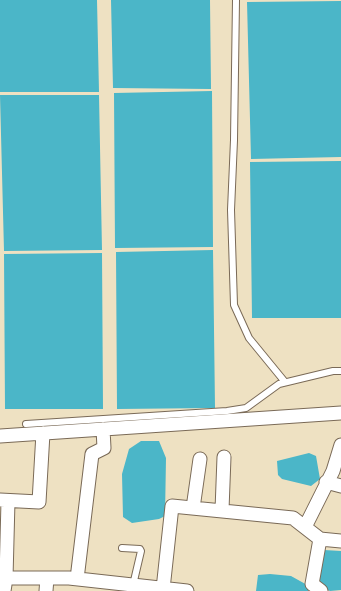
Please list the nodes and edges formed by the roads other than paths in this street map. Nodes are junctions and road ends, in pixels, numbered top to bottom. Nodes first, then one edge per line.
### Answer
1 (236, 0) edge
2 (341, 371) edge
3 (285, 382) junction
4 (341, 413) edge
5 (26, 424) dead end
6 (103, 429) junction
7 (44, 433) junction
8 (0, 436) edge
9 (341, 445) edge
10 (224, 457) dead end
11 (200, 459) dead end
12 (326, 482) junction
13 (341, 486) edge
14 (4, 501) edge
15 (193, 508) junction
16 (222, 510) junction
17 (305, 527) junction
18 (320, 539) junction
19 (341, 540) edge
20 (122, 548) dead end
21 (48, 578) junction
22 (77, 579) junction
23 (4, 582) edge
24 (133, 585) junction
25 (158, 589) edge
26 (46, 591) edge
27 (187, 591) edge
28 (321, 591) edge

1 - 3 lane
2 - 3 lane
3 - 5 lane
4 - 6 street
6 - 7 street
6 - 22 street
7 - 8 street
7 - 14 street
9 - 12 street
10 - 16 street
11 - 15 street
12 - 13 street
12 - 17 street
14 - 23 street
15 - 16 street
15 - 25 street
16 - 17 street
17 - 18 street
18 - 19 street
18 - 28 street
20 - 24 lane
21 - 22 street
21 - 23 street
21 - 26 street
22 - 24 street
24 - 25 street
25 - 27 street

